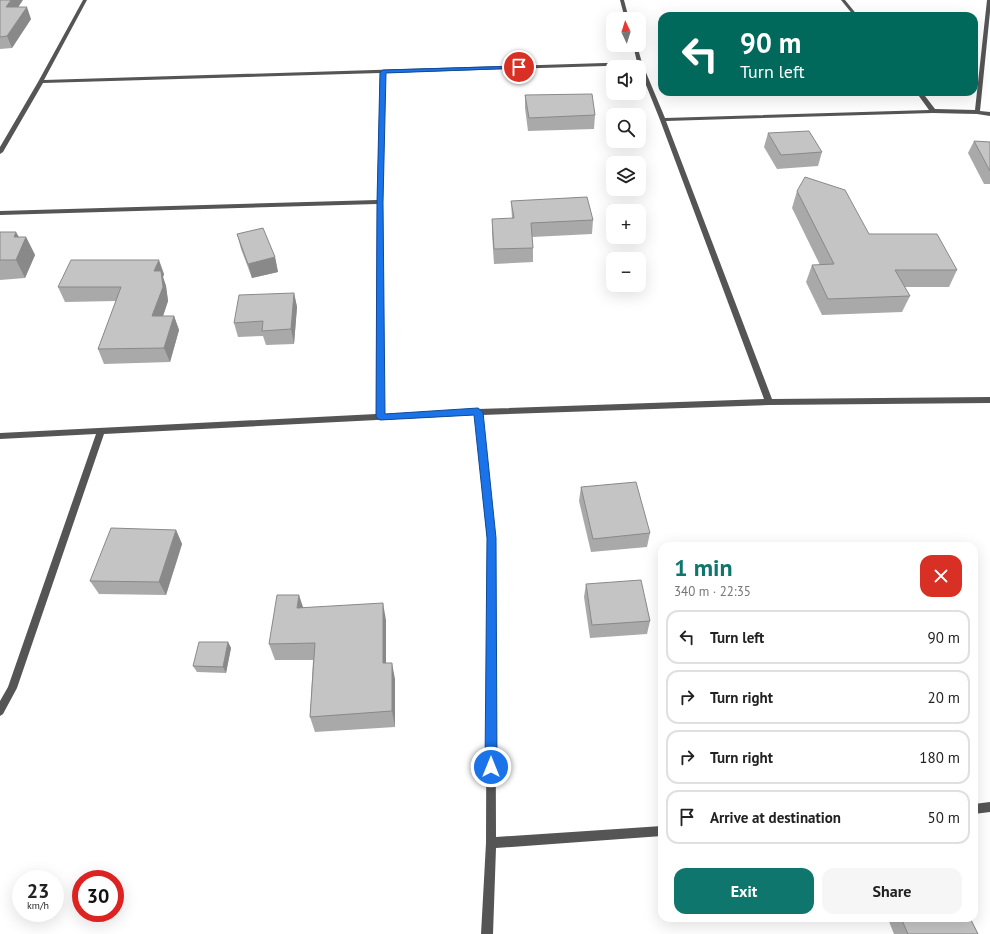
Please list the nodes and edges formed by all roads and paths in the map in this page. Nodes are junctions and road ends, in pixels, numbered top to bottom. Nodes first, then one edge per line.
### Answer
1 (85, 0) edge
2 (622, 0) edge
3 (843, 0) edge
4 (990, 0) edge
5 (625, 12) edge
6 (853, 12) edge
7 (606, 65) edge
8 (383, 72) junction
9 (646, 79) edge
10 (41, 82) junction
11 (922, 96) edge
12 (933, 111) junction
13 (977, 112) junction
14 (990, 114) edge
15 (663, 120) junction
16 (0, 152) edge
17 (380, 202) junction
18 (0, 213) edge
19 (990, 400) edge
20 (769, 402) junction
21 (478, 412) junction
22 (380, 417) junction
23 (101, 432) junction
24 (0, 436) edge
25 (0, 711) edge
26 (990, 807) edge
27 (978, 808) edge
28 (658, 831) edge
29 (491, 843) junction
30 (487, 934) edge

1 - 10 street
2 - 5 street
3 - 6 street
4 - 13 street
7 - 8 street
8 - 10 street
8 - 17 street
9 - 15 street
10 - 16 street
11 - 12 street
12 - 13 street
12 - 15 street
13 - 14 street
15 - 20 street
17 - 18 street
17 - 22 street
19 - 20 street
20 - 21 street
21 - 22 street
21 - 29 street
22 - 23 street
23 - 24 street
23 - 25 street
26 - 27 street
28 - 29 street
29 - 30 street

